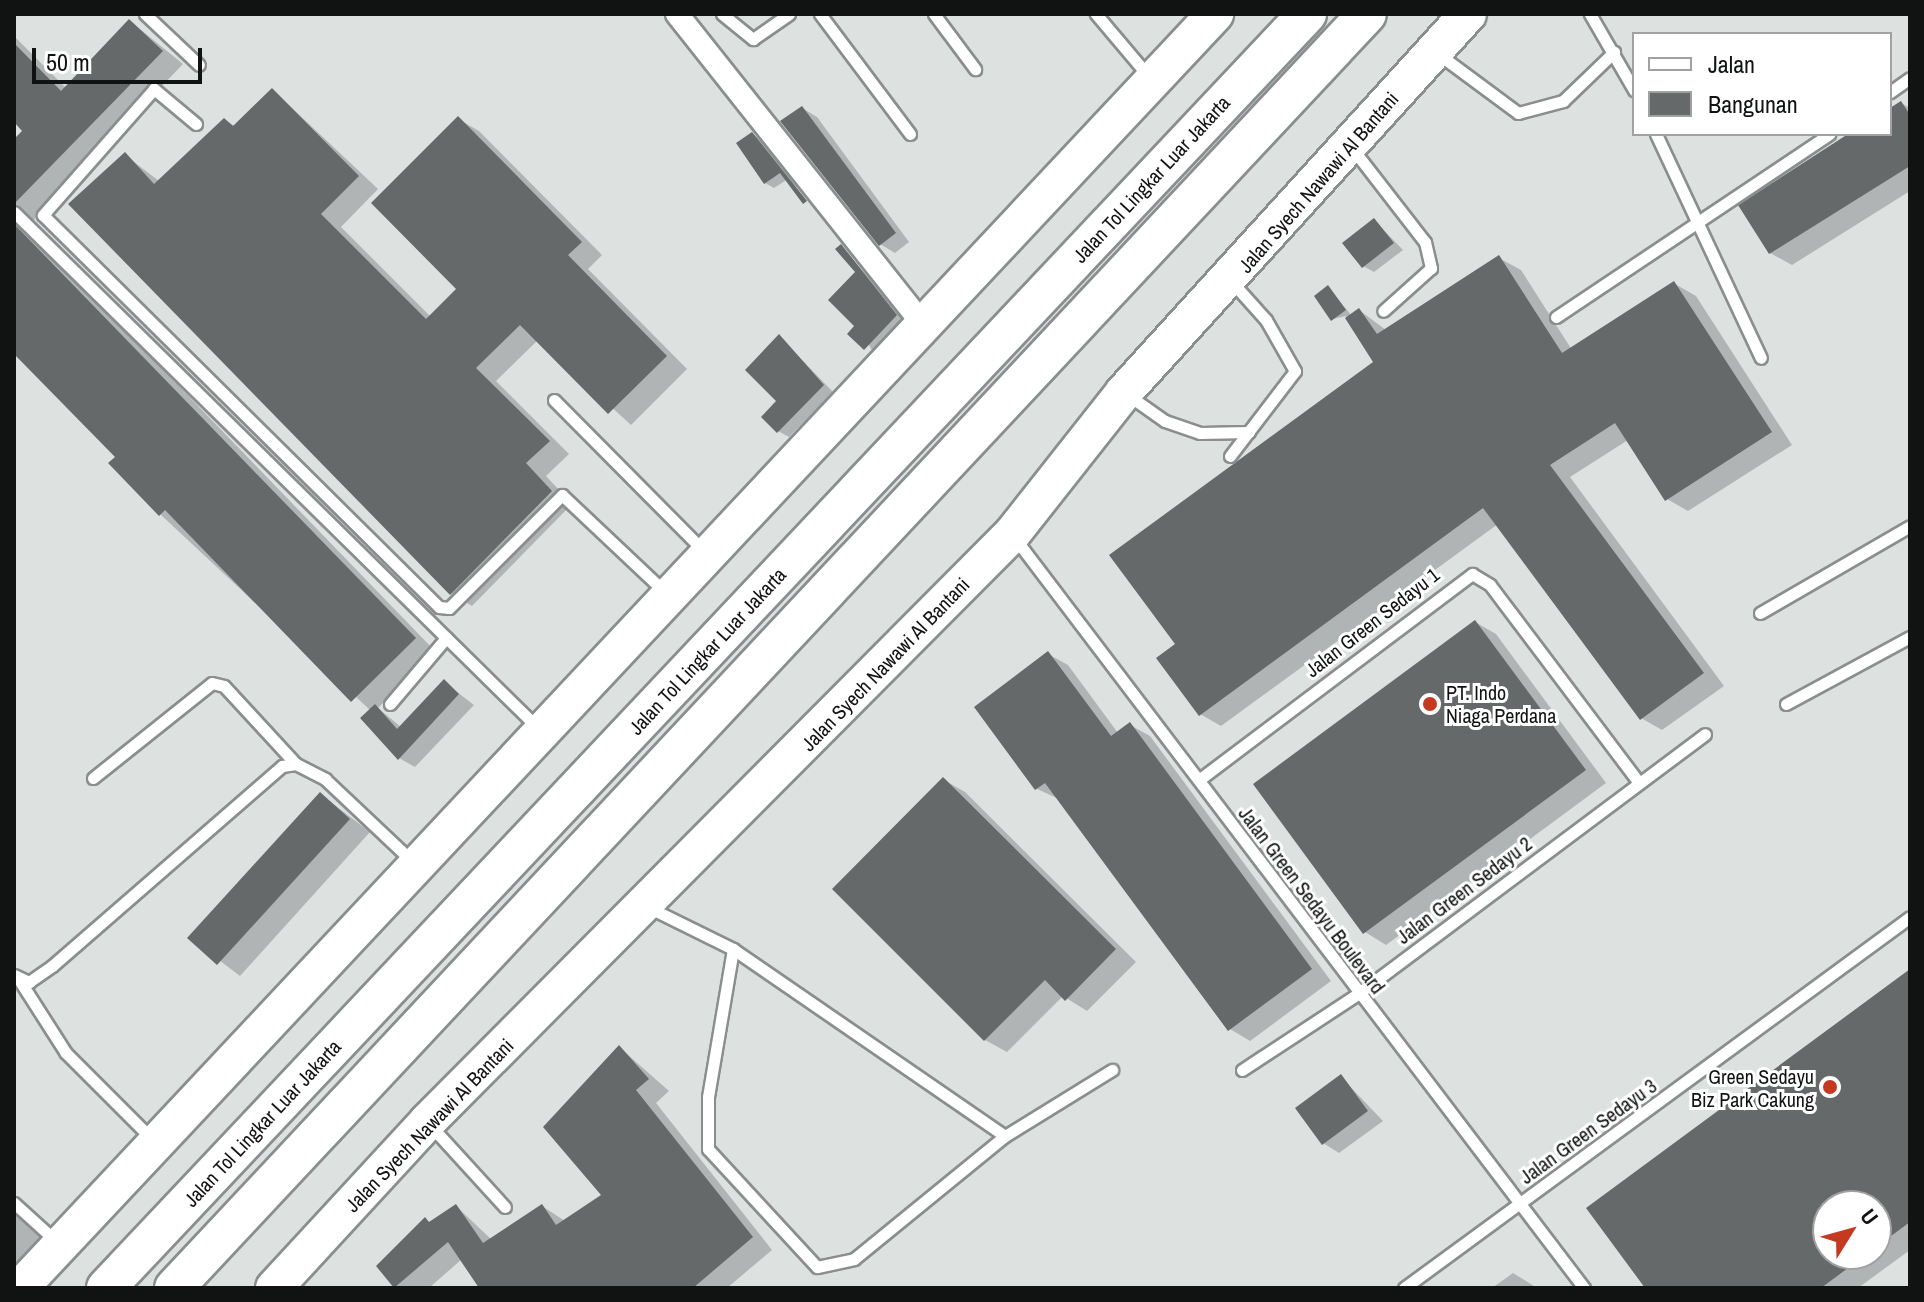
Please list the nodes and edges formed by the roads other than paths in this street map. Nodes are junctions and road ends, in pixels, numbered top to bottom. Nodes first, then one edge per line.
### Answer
1 (145, 14) edge
2 (677, 14) edge
3 (722, 14) edge
4 (789, 14) edge
5 (820, 14) edge
6 (934, 14) edge
7 (1307, 14) edge
8 (1367, 14) edge
9 (1468, 14) edge
10 (1590, 14) edge
11 (1098, 15) edge
12 (1200, 19) edge
13 (1434, 51) junction
14 (1614, 52) junction
15 (199, 65) dead end
16 (975, 69) dead end
17 (1910, 78) edge
18 (1153, 81) junction
19 (1632, 86) edge
20 (1892, 91) edge
21 (196, 124) dead end
22 (910, 134) dead end
23 (1657, 136) edge
24 (1826, 136) edge
25 (1350, 145) junction
26 (14, 212) edge
27 (1699, 223) junction
28 (1231, 281) junction
29 (1383, 311) dead end
30 (1556, 317) dead end
31 (925, 327) junction
32 (1761, 358) dead end
33 (1124, 392) junction
34 (554, 400) dead end
35 (1249, 432) junction
36 (1230, 456) dead end
37 (1910, 526) edge
38 (1012, 534) junction
39 (711, 558) junction
40 (673, 599) junction
41 (1760, 613) dead end
42 (1910, 637) edge
43 (446, 638) junction
44 (390, 704) dead end
45 (1786, 704) dead end
46 (543, 734) junction
47 (1705, 734) dead end
48 (296, 764) junction
49 (93, 778) dead end
50 (1200, 779) junction
51 (1637, 780) junction
52 (416, 866) junction
53 (648, 907) junction
54 (1910, 917) edge
55 (733, 949) junction
56 (16, 977) edge
57 (1359, 993) junction
58 (1112, 1070) dead end
59 (1242, 1070) dead end
60 (427, 1122) junction
61 (1005, 1136) junction
62 (156, 1143) junction
63 (14, 1203) edge
64 (1516, 1206) junction
65 (505, 1207) dead end
66 (60, 1245) junction
67 (109, 1285) edge
68 (20, 1288) edge
69 (174, 1288) edge
70 (274, 1288) edge
71 (1404, 1288) edge
72 (1584, 1288) edge

1 - 15 lane
2 - 31 street
3 - 4 lane
5 - 22 lane
6 - 16 lane
7 - 67 highway, Jalan Tol Lingkar Luar Jakarta
8 - 69 highway
9 - 13 highway, Jalan Syech Nawawi Al Bantani
10 - 14 lane
11 - 18 lane
12 - 18 highway
13 - 14 lane
13 - 25 highway, Jalan Syech Nawawi Al Bantani
14 - 19 lane
17 - 20 lane
18 - 31 highway
21 - 40 lane
23 - 27 lane
24 - 27 lane
25 - 28 highway, Jalan Syech Nawawi Al Bantani
25 - 29 lane
26 - 43 lane
27 - 30 lane
27 - 32 lane
28 - 33 highway, Jalan Syech Nawawi Al Bantani
28 - 35 lane
31 - 39 highway
33 - 35 lane
33 - 38 highway, Jalan Syech Nawawi Al Bantani
34 - 39 lane
35 - 36 lane
37 - 41 lane
38 - 50 lane, Jalan Green Sedayu Boulevard
38 - 53 highway, Jalan Syech Nawawi Al Bantani
39 - 40 highway
40 - 46 highway
42 - 45 lane
43 - 44 lane
43 - 46 lane
46 - 52 highway
47 - 51 lane, Jalan Green Sedayu 2
48 - 49 lane
48 - 52 lane
48 - 56 lane
50 - 51 lane, Jalan Green Sedayu 1
50 - 57 lane, Jalan Green Sedayu Boulevard
51 - 57 lane, Jalan Green Sedayu 2
52 - 62 highway
53 - 55 lane
53 - 60 highway, Jalan Syech Nawawi Al Bantani
54 - 64 lane, Jalan Green Sedayu 3
55 - 61 lane
55 - 61 lane
56 - 62 lane
57 - 59 lane, Jalan Green Sedayu 2
57 - 64 lane, Jalan Green Sedayu Boulevard
58 - 61 lane
60 - 65 lane
60 - 70 highway, Jalan Syech Nawawi Al Bantani
62 - 66 highway
63 - 66 lane
64 - 71 lane, Jalan Green Sedayu 3
64 - 72 lane, Jalan Green Sedayu Boulevard
66 - 68 highway

